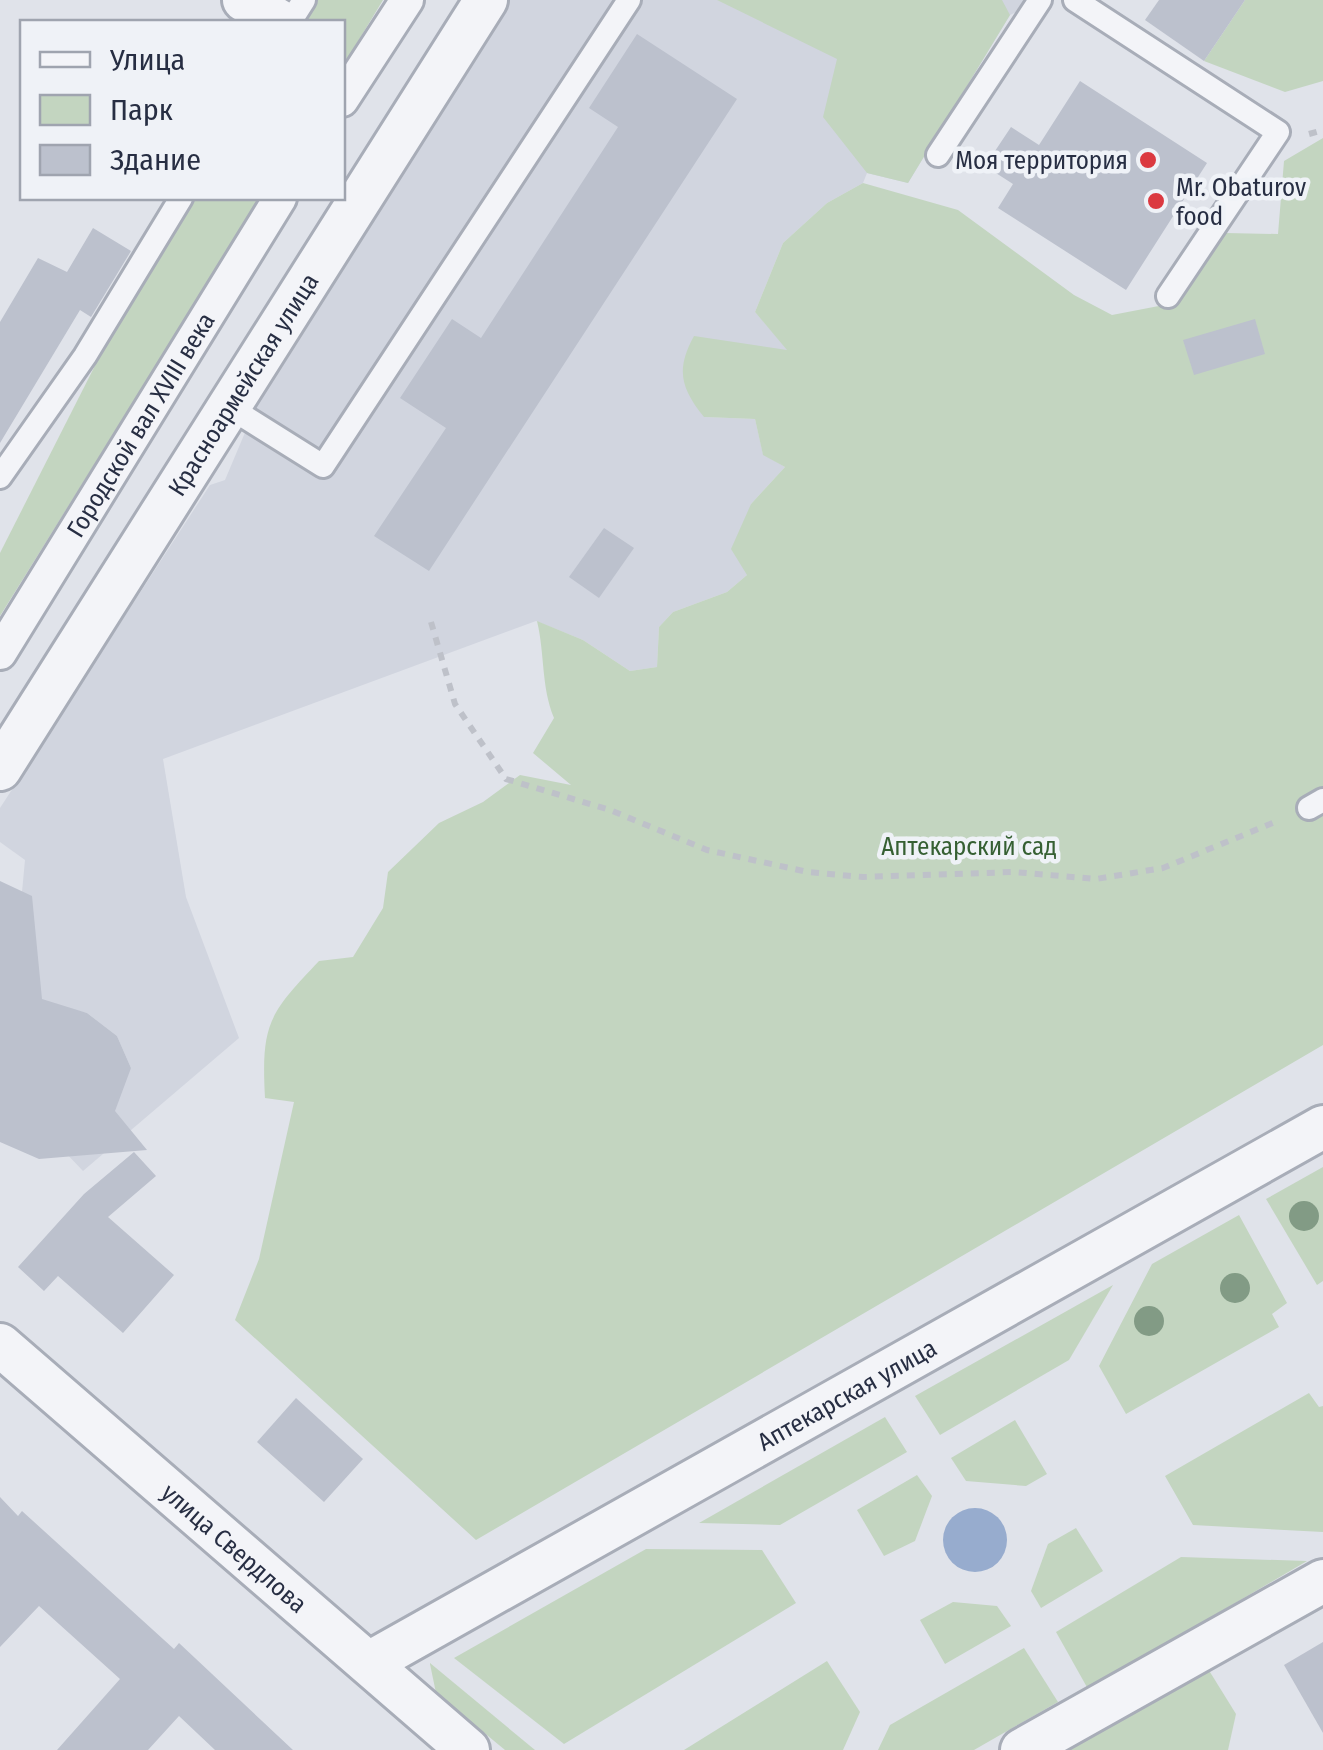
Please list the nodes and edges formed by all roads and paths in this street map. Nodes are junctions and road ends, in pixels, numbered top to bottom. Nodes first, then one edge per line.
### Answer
1 (244, 0) edge
2 (407, 0) edge
3 (486, 0) edge
4 (629, 0) edge
5 (1040, 0) edge
6 (1075, 0) edge
7 (278, 20) edge
8 (345, 95) edge
9 (938, 154) dead end
10 (180, 200) edge
11 (279, 200) edge
12 (1168, 296) dead end
13 (229, 407) junction
14 (0, 477) edge
15 (431, 622) dead end
16 (0, 653) edge
17 (0, 769) edge
18 (1316, 804) edge
19 (1323, 1126) edge
20 (0, 1345) edge
21 (1323, 1581) edge
22 (369, 1663) junction
23 (468, 1750) edge
24 (1022, 1750) edge

1 - 7 street
2 - 8 street
3 - 13 street, Красноармейская улица
4 - 13 lane
5 - 9 lane
6 - 12 lane
10 - 14 lane
11 - 16 street, Городской вал XVIII века
13 - 17 street, Красноармейская улица
15 - 18 path
19 - 22 street, Аптекарская улица
20 - 22 street, улица Свердлова
21 - 24 street
22 - 23 street, улица Свердлова

